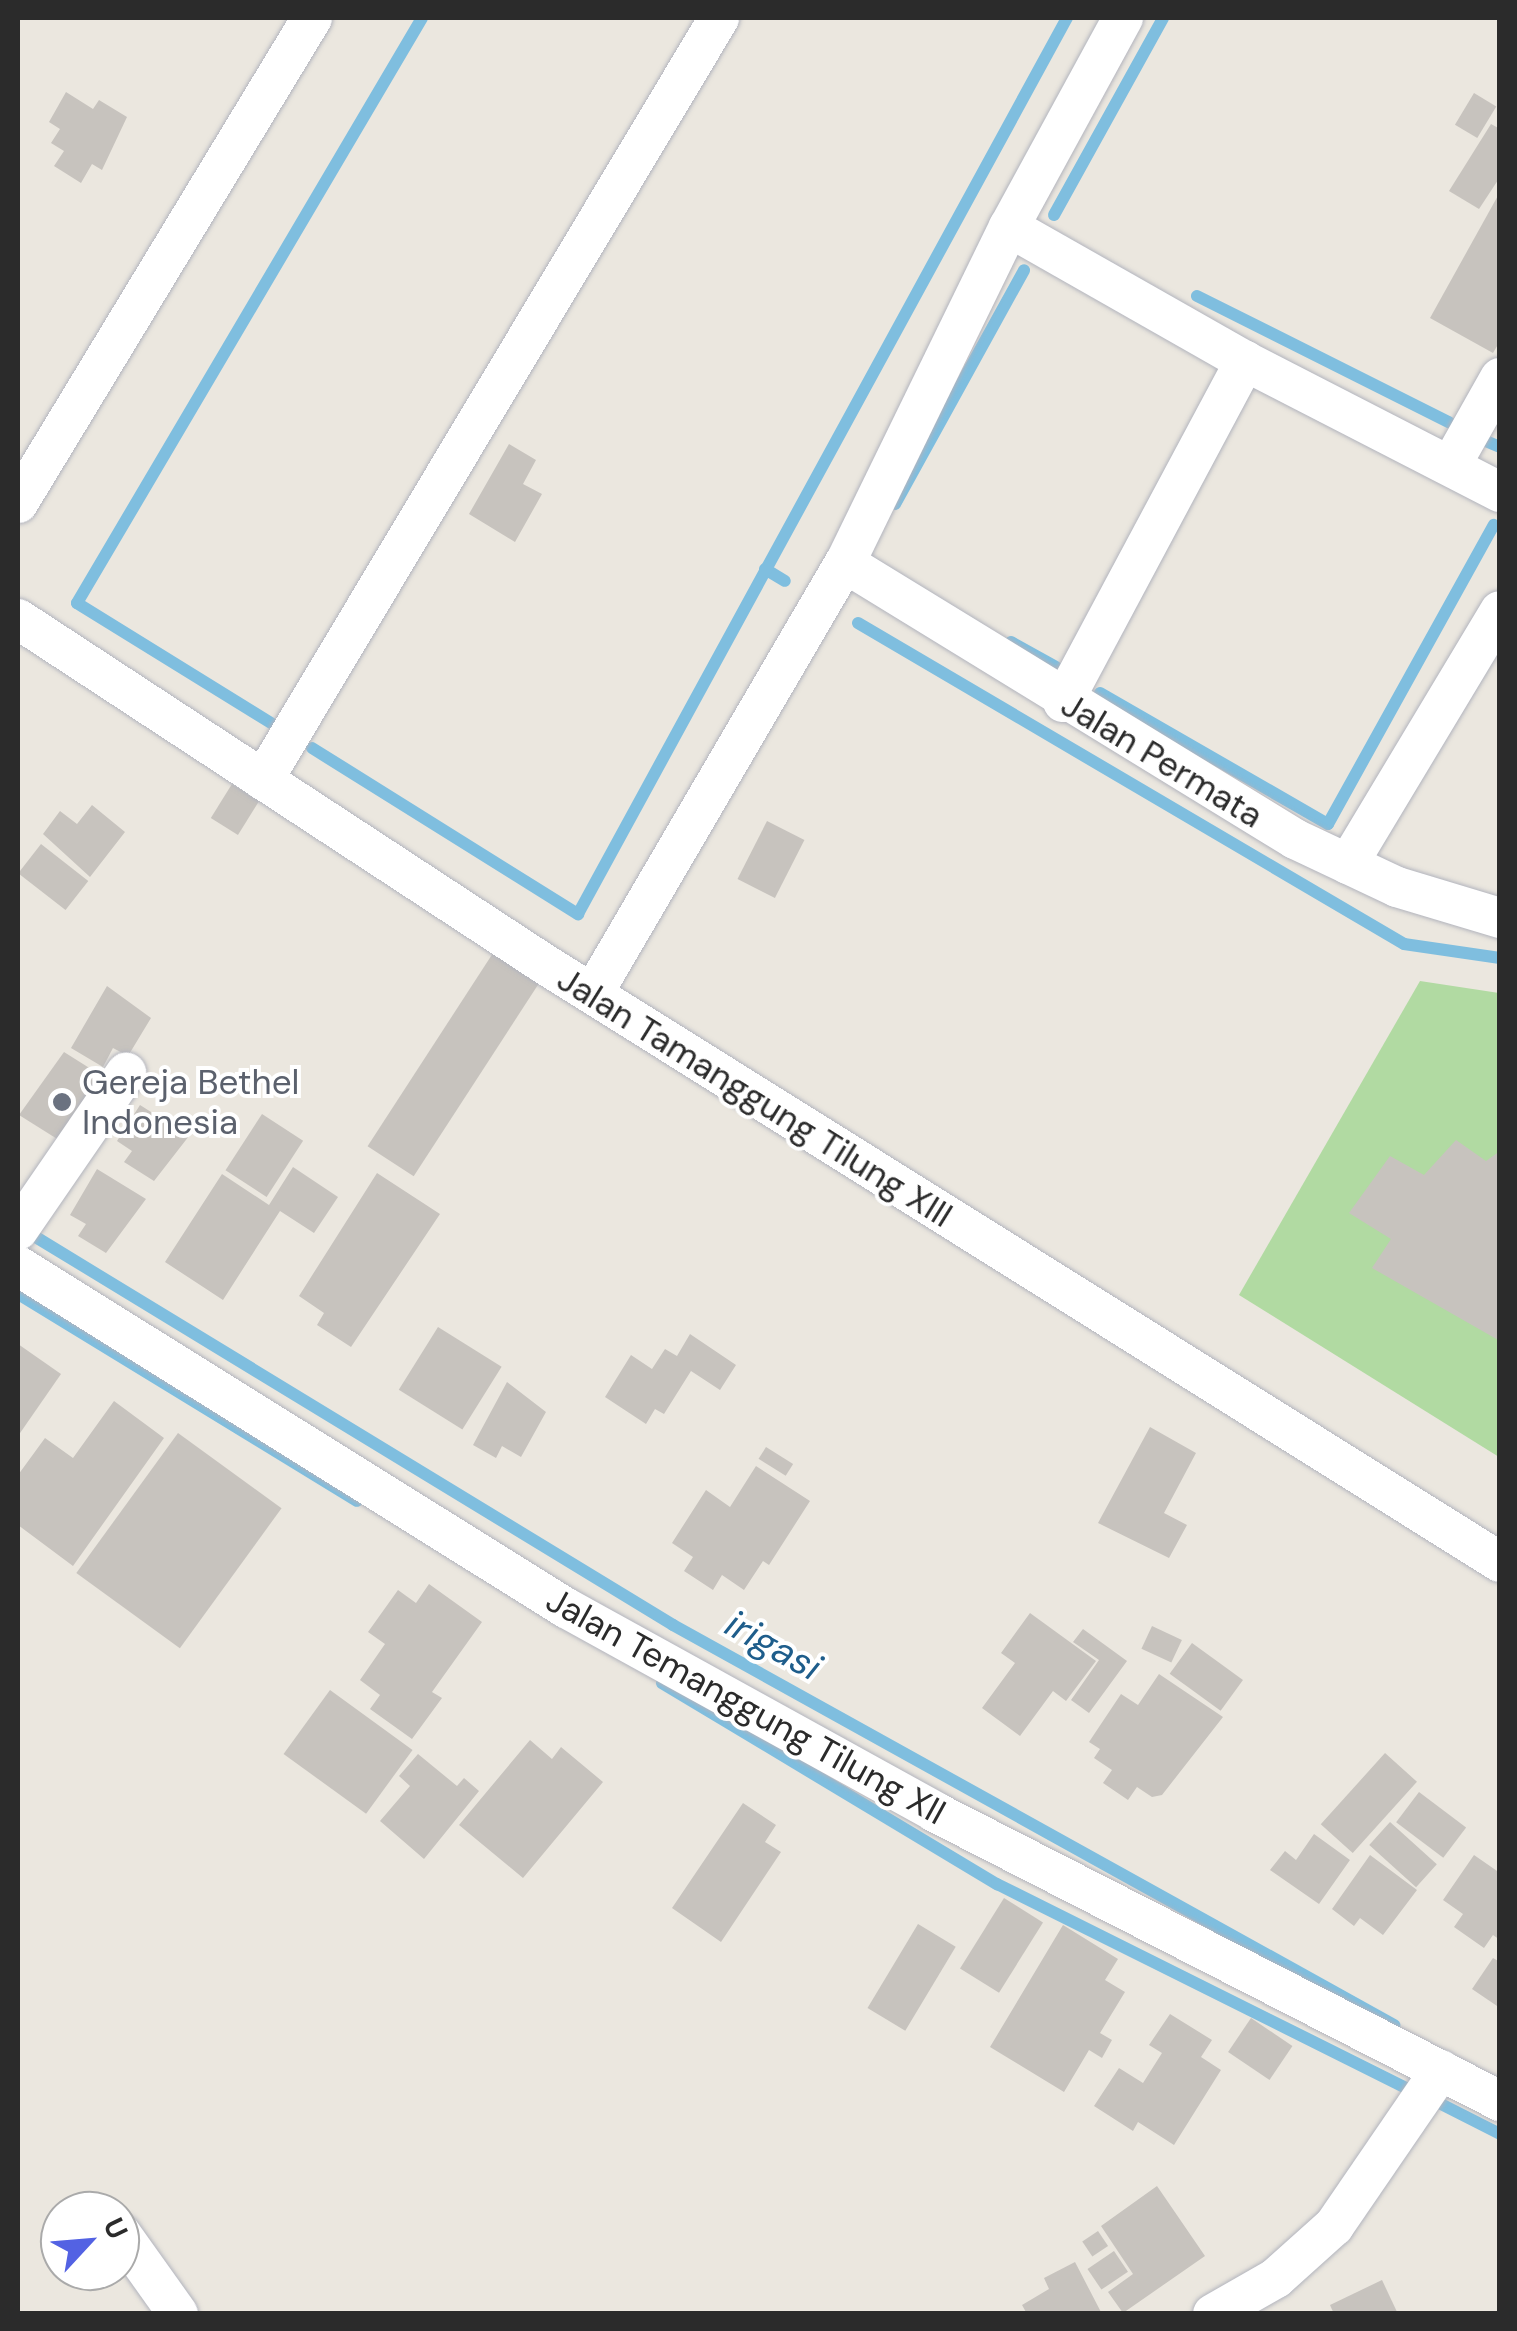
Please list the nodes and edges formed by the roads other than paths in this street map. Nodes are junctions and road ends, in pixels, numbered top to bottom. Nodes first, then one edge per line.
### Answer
1 (312, 18) edge
2 (719, 18) edge
3 (1122, 18) edge
4 (1009, 228) junction
5 (1245, 361) junction
6 (1500, 378) edge
7 (1451, 465) junction
8 (1500, 492) edge
9 (18, 503) edge
10 (845, 563) junction
11 (1500, 611) edge
12 (18, 619) edge
13 (1063, 702) junction
14 (263, 780) junction
15 (1348, 864) junction
16 (1500, 918) edge
17 (595, 990) junction
18 (126, 1073) dead end
19 (18, 1230) edge
20 (18, 1266) edge
21 (1500, 1562) edge
22 (1440, 2070) junction
23 (1500, 2100) edge
24 (140, 2261) edge
25 (178, 2314) edge
26 (1213, 2314) edge

1 - 9 street
2 - 14 street
3 - 4 street
4 - 5 street
4 - 10 street
5 - 7 street
5 - 13 street
6 - 7 street
7 - 8 street
10 - 13 street, Jalan Permata
10 - 17 street
11 - 15 street
12 - 14 street, Jalan Tamanggung Tilung XIII
13 - 15 street, Jalan Permata
14 - 17 street, Jalan Tamanggung Tilung XIII
15 - 16 street, Jalan Permata
17 - 21 street, Jalan Tamanggung Tilung XIII
18 - 19 street
20 - 22 street, Jalan Temanggung Tilung XII
22 - 23 street, Jalan Temanggung Tilung XII
22 - 26 street
24 - 25 street

